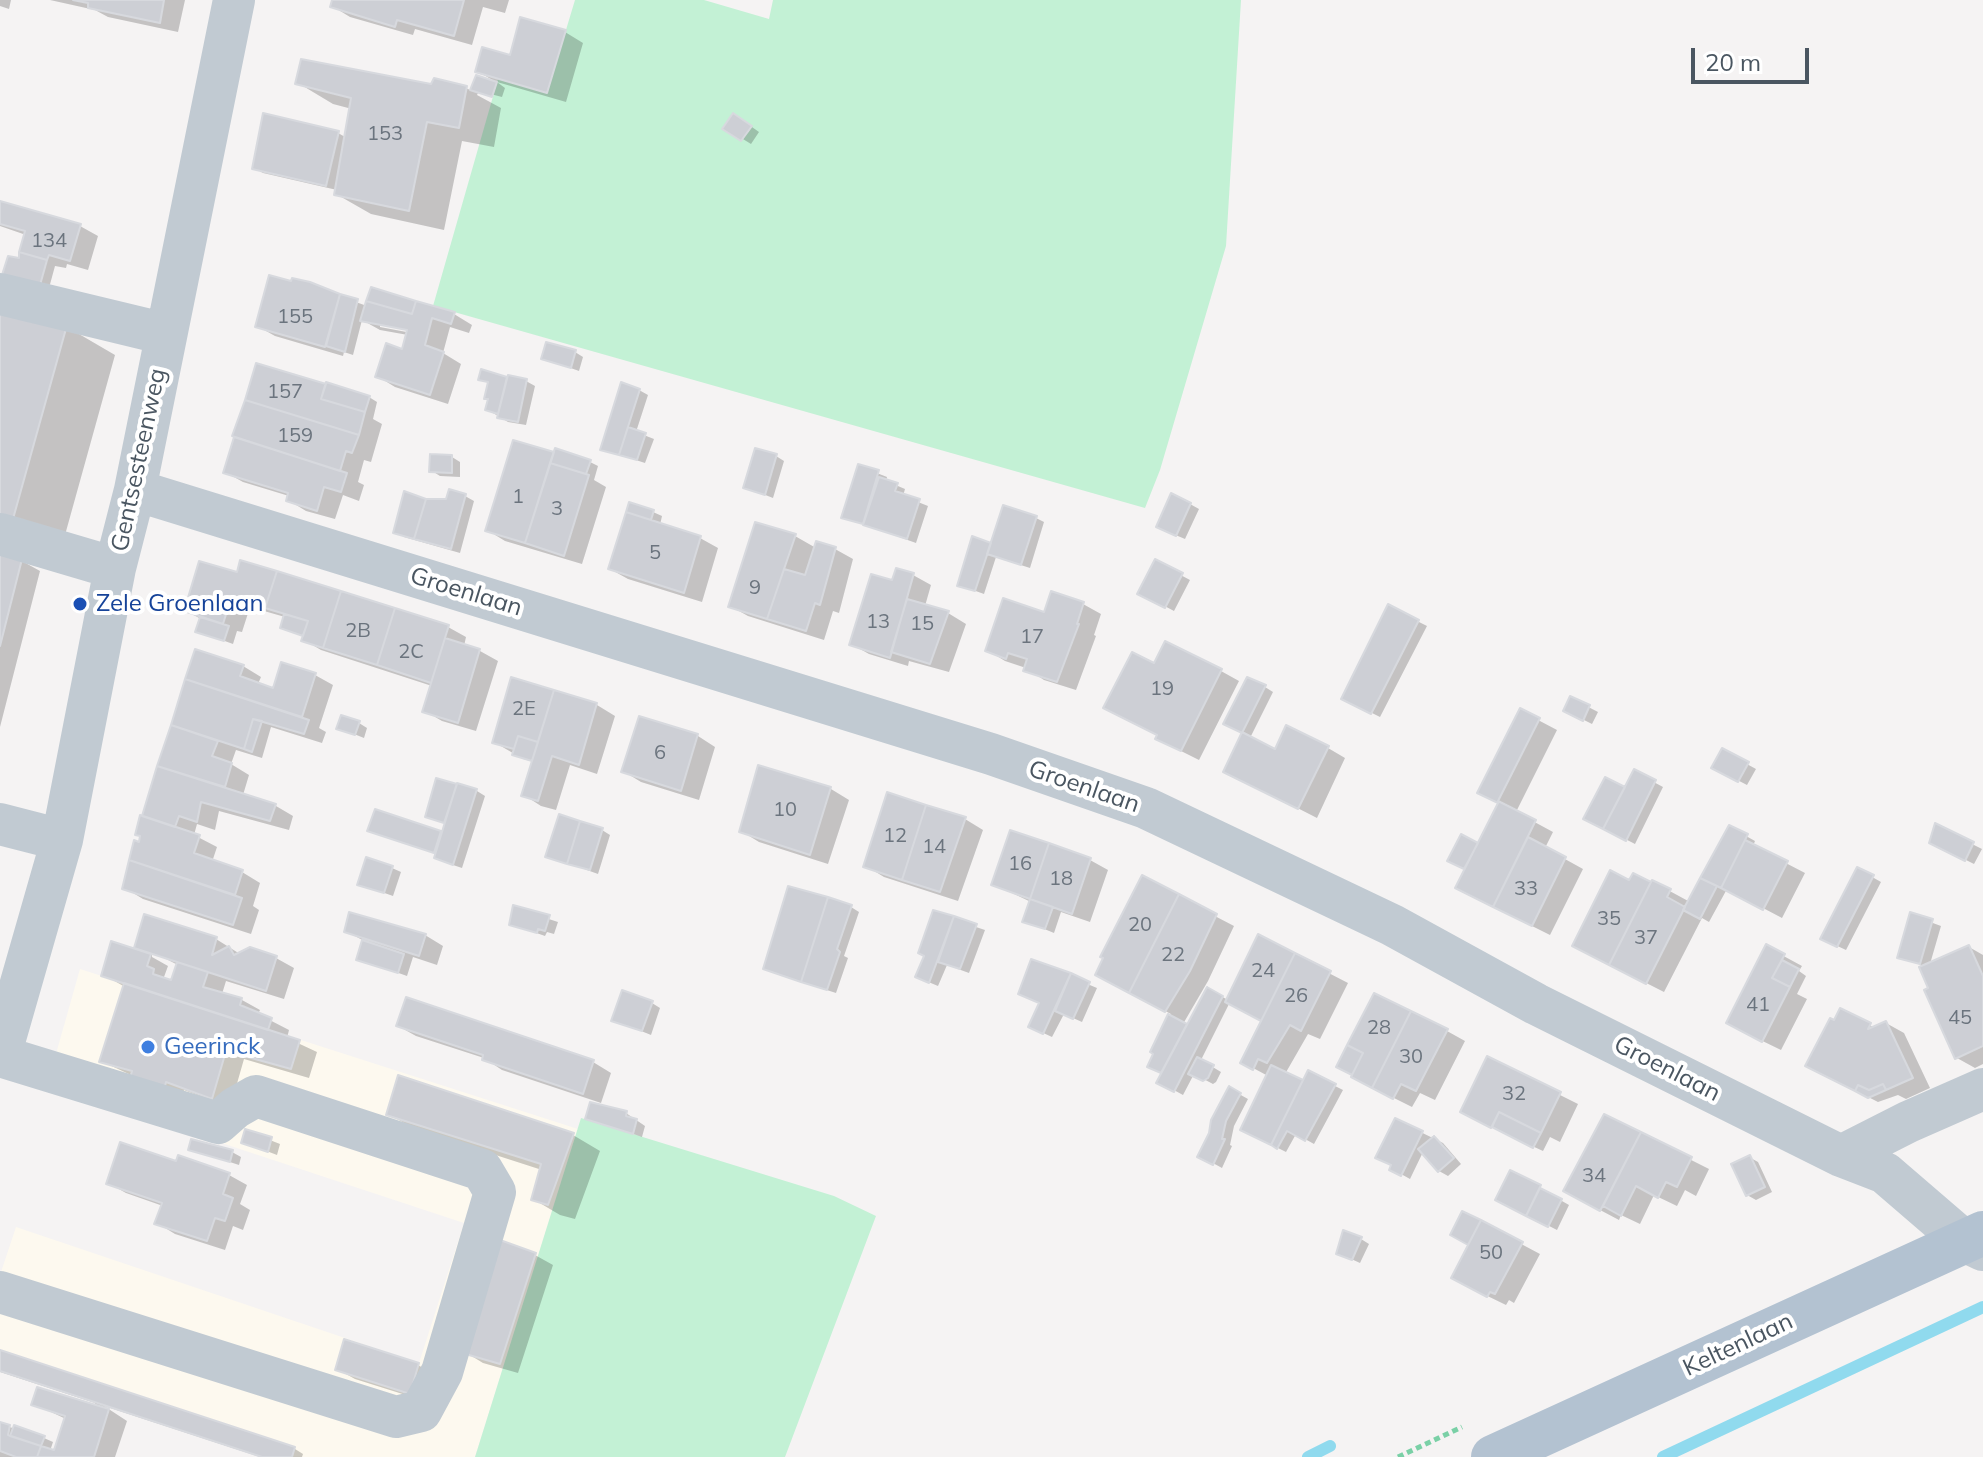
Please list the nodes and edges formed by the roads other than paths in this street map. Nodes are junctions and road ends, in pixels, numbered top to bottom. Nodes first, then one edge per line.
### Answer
1 (234, 0) edge
2 (0, 294) edge
3 (166, 334) junction
4 (135, 490) junction
5 (0, 534) edge
6 (115, 568) junction
7 (0, 824) edge
8 (62, 840) junction
9 (0, 1056) edge
10 (1983, 1089) edge
11 (1841, 1156) junction
12 (1977, 1241) edge
13 (0, 1292) edge
14 (1493, 1457) edge

1 - 3 street, Gentsesteenweg
2 - 3 street
3 - 4 street, Gentsesteenweg
4 - 6 street, Gentsesteenweg
4 - 11 street, Groenlaan
5 - 6 street
6 - 8 street, Gentsesteenweg
7 - 8 street
8 - 9 street, Gentsesteenweg
9 - 13 street
10 - 11 street
11 - 12 street, Groenlaan
12 - 14 main road, Keltenlaan

